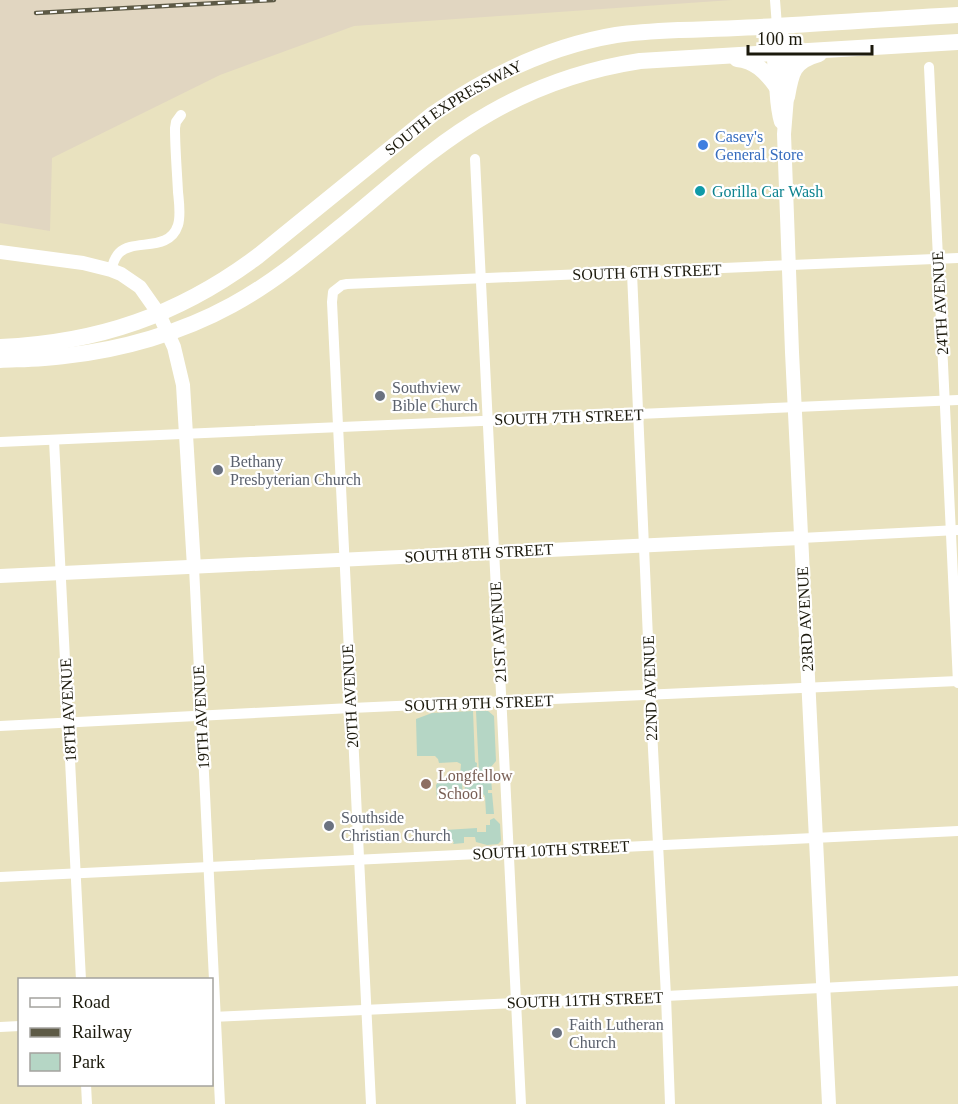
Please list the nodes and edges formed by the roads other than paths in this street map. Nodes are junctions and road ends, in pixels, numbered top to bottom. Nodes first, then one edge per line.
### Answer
1 (775, 0) edge
2 (958, 15) edge
3 (777, 26) junction
4 (958, 42) edge
5 (830, 50) junction
6 (779, 53) junction
7 (718, 56) junction
8 (929, 67) dead end
9 (782, 92) junction
10 (181, 115) dead end
11 (475, 159) dead end
12 (0, 252) edge
13 (958, 258) edge
14 (938, 259) junction
15 (789, 265) junction
16 (111, 270) junction
17 (632, 273) junction
18 (481, 279) junction
19 (336, 288) joint
20 (159, 314) junction
21 (169, 332) junction
22 (0, 347) edge
23 (0, 360) edge
24 (958, 400) edge
25 (945, 401) junction
26 (795, 407) junction
27 (638, 414) junction
28 (487, 421) junction
29 (337, 427) junction
30 (187, 434) junction
31 (54, 440) junction
32 (0, 442) edge
33 (954, 530) edge
34 (801, 538) junction
35 (644, 545) junction
36 (494, 552) junction
37 (343, 559) junction
38 (194, 567) junction
39 (61, 573) junction
40 (0, 576) edge
41 (958, 682) edge
42 (808, 688) junction
43 (650, 695) junction
44 (501, 702) junction
45 (351, 708) junction
46 (201, 716) junction
47 (68, 723) junction
48 (0, 726) edge
49 (958, 831) edge
50 (816, 837) junction
51 (657, 845) junction
52 (508, 852) junction
53 (359, 859) junction
54 (208, 867) junction
55 (76, 873) junction
56 (0, 877) edge
57 (81, 978) edge
58 (212, 978) edge
59 (958, 981) edge
60 (823, 987) junction
61 (213, 992) edge
62 (666, 996) junction
63 (516, 1003) junction
64 (366, 1009) junction
65 (214, 1017) edge
66 (18, 1026) edge
67 (0, 1027) edge
68 (86, 1086) edge
69 (87, 1104) edge
70 (220, 1104) edge
71 (371, 1104) edge
72 (521, 1104) edge
73 (670, 1104) edge
74 (829, 1104) edge

1 - 3 street, 23RD AVENUE
2 - 3 main road, SOUTH EXPRESSWAY
3 - 6 street, 23RD AVENUE
3 - 20 main road, SOUTH EXPRESSWAY
4 - 5 main road, SOUTH EXPRESSWAY
5 - 6 main road, SOUTH EXPRESSWAY
5 - 9 main road
6 - 7 main road, SOUTH EXPRESSWAY
6 - 9 street, 23RD AVENUE
7 - 9 main road
7 - 21 main road, SOUTH EXPRESSWAY
8 - 14 street, 24TH AVENUE
9 - 15 street, 23RD AVENUE
10 - 16 street
11 - 18 street, 21ST AVENUE
12 - 16 street
13 - 14 street, SOUTH 6TH STREET
14 - 15 street, SOUTH 6TH STREET
14 - 25 street, 24TH AVENUE
15 - 17 street, SOUTH 6TH STREET
15 - 26 street, 23RD AVENUE
16 - 20 street
17 - 18 street, SOUTH 6TH STREET
17 - 27 street, 22ND AVENUE
18 - 19 street, SOUTH 6TH STREET
18 - 28 street, 21ST AVENUE
19 - 29 street, 20TH AVENUE
20 - 21 street
20 - 22 main road, SOUTH EXPRESSWAY
21 - 23 main road, SOUTH EXPRESSWAY
21 - 30 street, 19TH AVENUE
24 - 25 street, SOUTH 7TH STREET
25 - 26 street, SOUTH 7TH STREET
25 - 33 street, 24TH AVENUE
26 - 27 street, SOUTH 7TH STREET
26 - 34 street, 23RD AVENUE
27 - 28 street, SOUTH 7TH STREET
27 - 35 street, 22ND AVENUE
28 - 29 street, SOUTH 7TH STREET
28 - 36 street, 21ST AVENUE
29 - 30 street, SOUTH 7TH STREET
29 - 37 street, 20TH AVENUE
30 - 31 street, SOUTH 7TH STREET
30 - 38 street, 19TH AVENUE
31 - 32 street, SOUTH 7TH STREET
31 - 39 street, 18TH AVENUE
33 - 34 street, SOUTH 8TH STREET
33 - 41 street, 24TH AVENUE
34 - 35 street, SOUTH 8TH STREET
34 - 42 street, 23RD AVENUE
35 - 36 street, SOUTH 8TH STREET
35 - 43 street, 22ND AVENUE
36 - 37 street, SOUTH 8TH STREET
36 - 44 street, 21ST AVENUE
37 - 38 street, SOUTH 8TH STREET
37 - 45 street, 20TH AVENUE
38 - 39 street, SOUTH 8TH STREET
38 - 46 street, 19TH AVENUE
39 - 40 street, SOUTH 8TH STREET
39 - 47 street, 18TH AVENUE
41 - 42 street, SOUTH 9TH STREET
42 - 43 street, SOUTH 9TH STREET
42 - 50 street, 23RD AVENUE
43 - 44 street, SOUTH 9TH STREET
43 - 51 street, 22ND AVENUE
44 - 45 street, SOUTH 9TH STREET
44 - 52 street, 21ST AVENUE
45 - 46 street, SOUTH 9TH STREET
45 - 53 street, 20TH AVENUE
46 - 47 street, SOUTH 9TH STREET
46 - 54 street, 19TH AVENUE
47 - 48 street, SOUTH 9TH STREET
47 - 55 street, 18TH AVENUE
49 - 50 street, SOUTH 10TH STREET
50 - 51 street, SOUTH 10TH STREET
50 - 60 street, 23RD AVENUE
51 - 52 street, SOUTH 10TH STREET
51 - 62 street, 22ND AVENUE
52 - 53 street, SOUTH 10TH STREET
52 - 63 street, 21ST AVENUE
53 - 54 street, SOUTH 10TH STREET
53 - 64 street, 20TH AVENUE
54 - 55 street, SOUTH 10TH STREET
54 - 58 street, 19TH AVENUE
55 - 56 street, SOUTH 10TH STREET
55 - 57 street, 18TH AVENUE
59 - 60 street, SOUTH 11TH STREET
60 - 62 street, SOUTH 11TH STREET
60 - 74 street, 23RD AVENUE
61 - 65 street, 19TH AVENUE
62 - 63 street, SOUTH 11TH STREET
62 - 73 street, 22ND AVENUE
63 - 64 street, SOUTH 11TH STREET
63 - 72 street, 21ST AVENUE
64 - 65 street, SOUTH 11TH STREET
64 - 71 street, 20TH AVENUE
65 - 70 street, 19TH AVENUE
66 - 67 street
68 - 69 street

